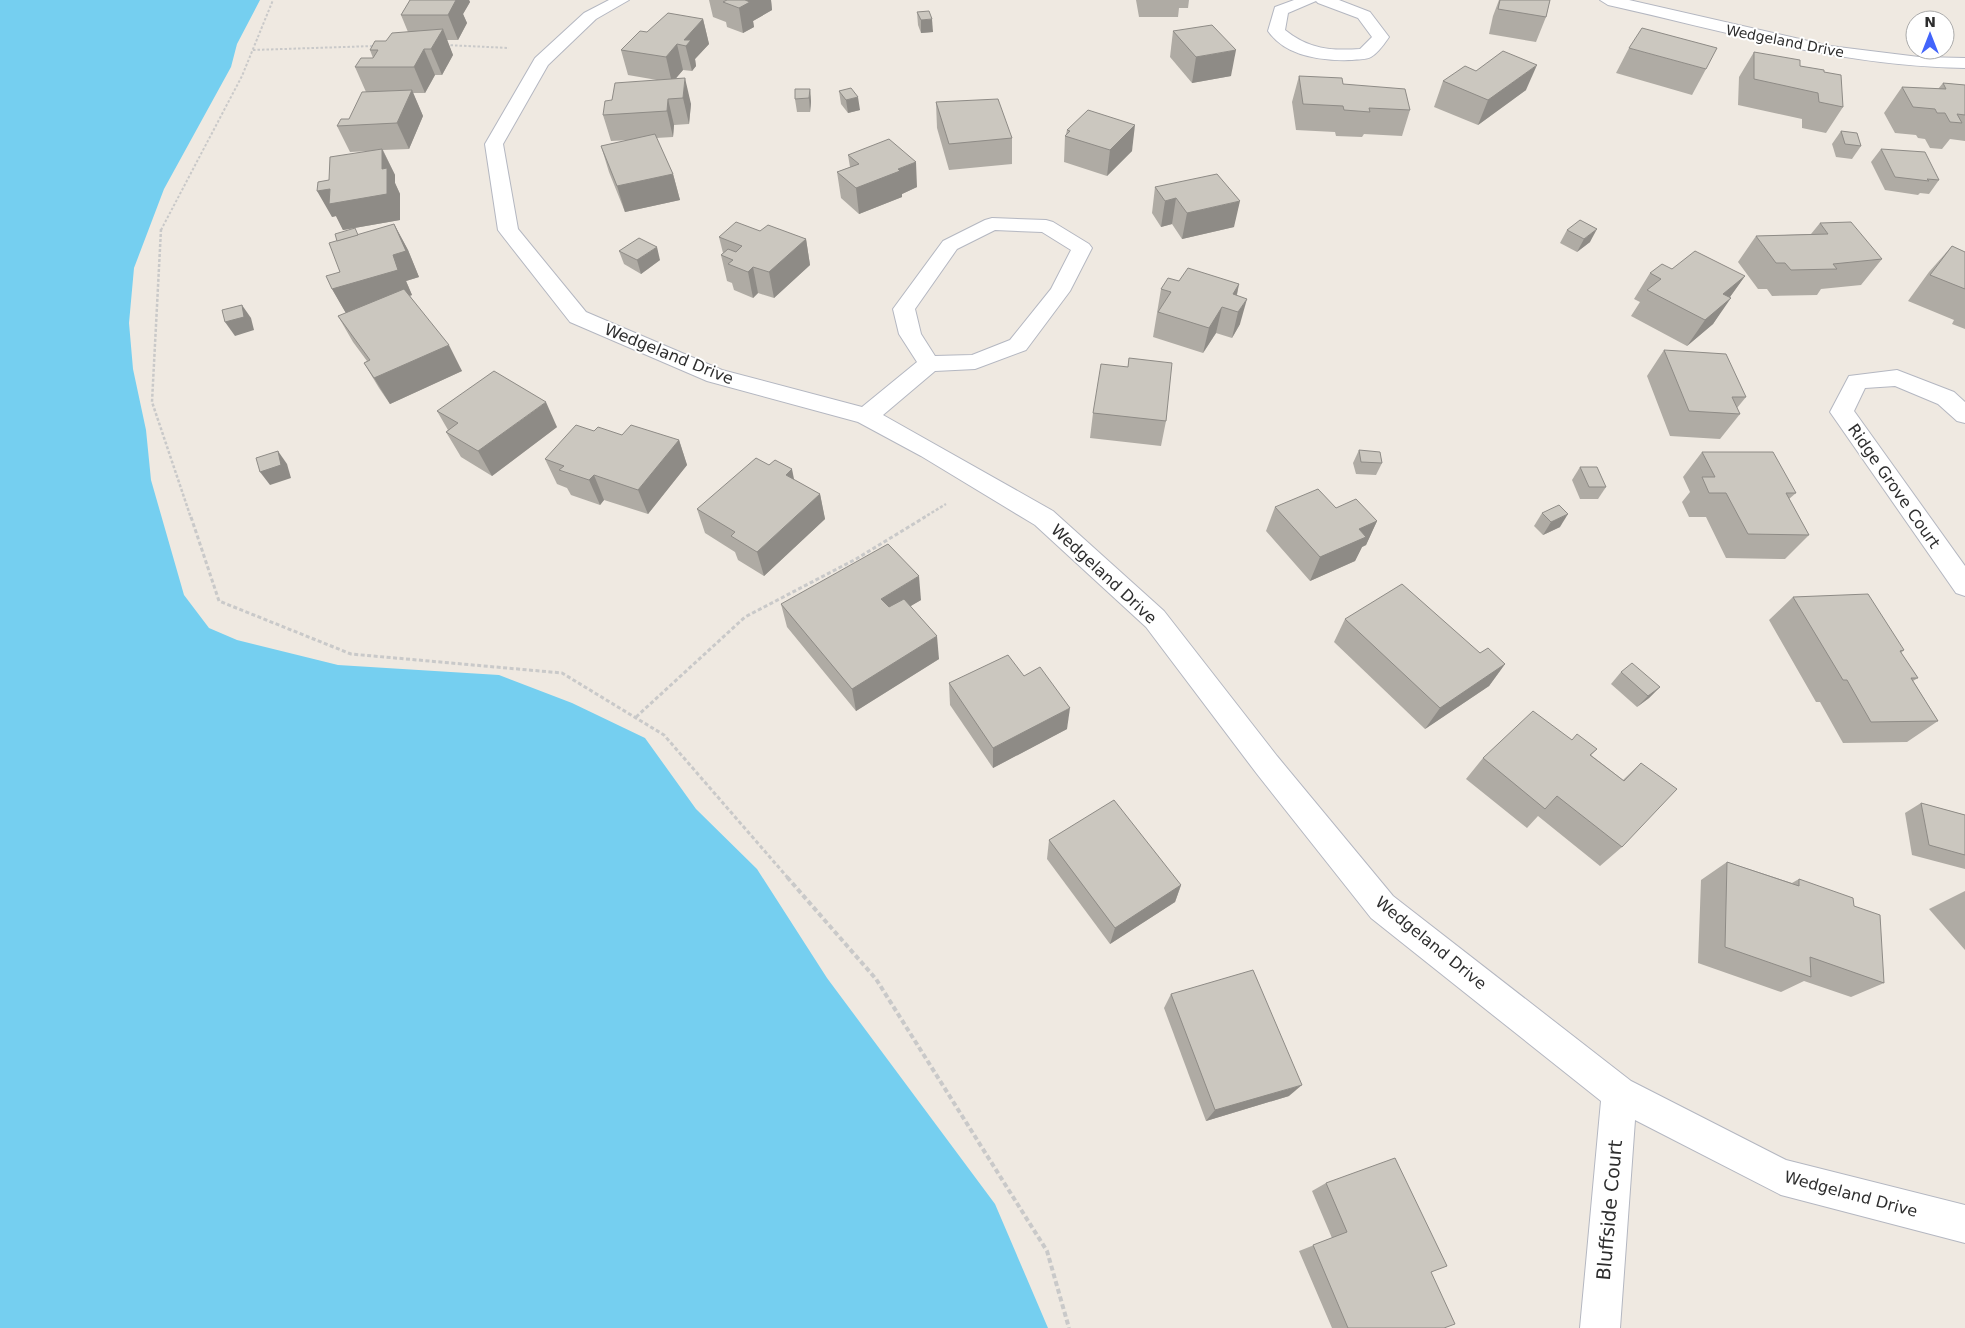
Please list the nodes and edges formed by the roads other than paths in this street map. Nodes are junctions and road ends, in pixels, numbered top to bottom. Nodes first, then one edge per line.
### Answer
1 (621, 0) edge
2 (1309, 0) edge
3 (1324, 0) edge
4 (1608, 0) edge
5 (1965, 63) edge
6 (929, 364) junction
7 (1965, 414) edge
8 (866, 416) junction
9 (1965, 586) edge
10 (1619, 1093) junction
11 (1965, 1224) edge
12 (1600, 1328) edge

1 - 8 street, Wedgeland Drive
2 - 3 street
4 - 5 street, Wedgeland Drive
6 - 6 street
6 - 8 street
7 - 9 street, Ridge Grove Court
8 - 10 street, Wedgeland Drive
10 - 11 street, Wedgeland Drive
10 - 12 street, Bluffside Court

